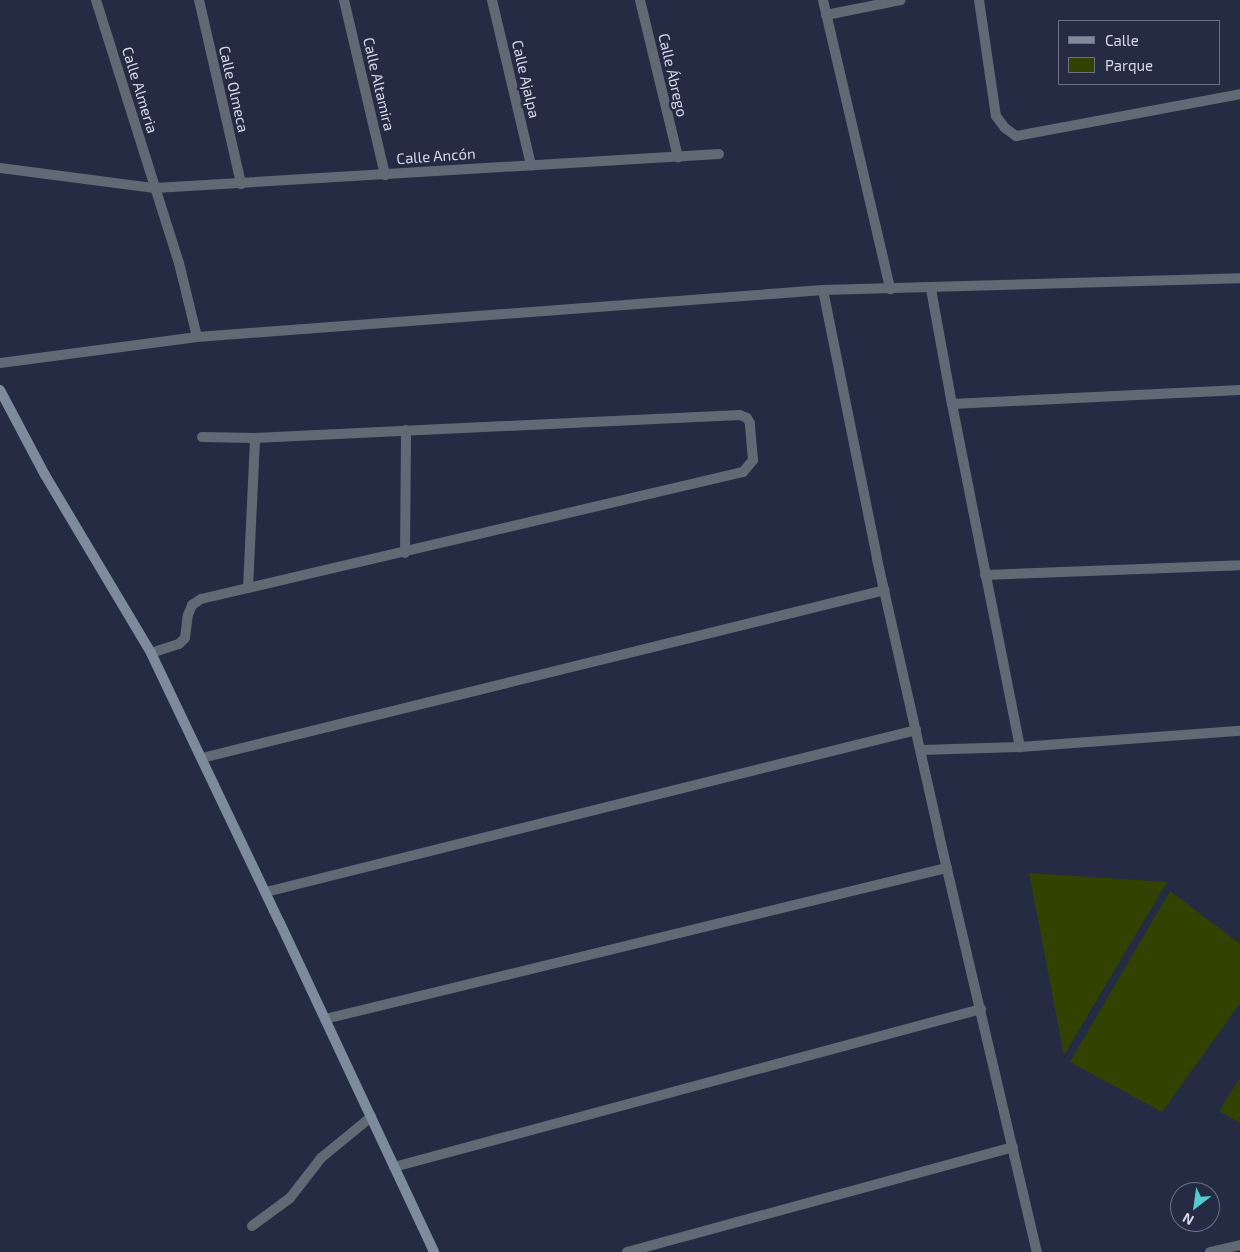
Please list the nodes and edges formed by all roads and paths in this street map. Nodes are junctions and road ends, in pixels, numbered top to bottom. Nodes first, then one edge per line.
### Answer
1 (96, 0) edge
2 (199, 0) edge
3 (344, 0) edge
4 (492, 0) edge
5 (640, 0) edge
6 (823, 0) edge
7 (901, 0) edge
8 (979, 0) edge
9 (826, 15) junction
10 (1240, 94) edge
11 (719, 154) dead end
12 (678, 157) junction
13 (531, 165) junction
14 (0, 168) edge
15 (385, 175) junction
16 (241, 184) junction
17 (155, 188) junction
18 (1240, 278) edge
19 (890, 289) junction
20 (931, 289) junction
21 (823, 290) junction
22 (197, 337) junction
23 (0, 363) edge
24 (0, 390) edge
25 (1240, 390) edge
26 (952, 404) junction
27 (406, 430) junction
28 (202, 437) dead end
29 (255, 438) junction
30 (405, 553) junction
31 (1240, 565) edge
32 (985, 576) junction
33 (248, 588) junction
34 (885, 590) junction
35 (151, 653) junction
36 (916, 730) junction
37 (1240, 731) edge
38 (1020, 747) junction
39 (921, 750) junction
40 (202, 758) junction
41 (947, 868) junction
42 (266, 892) junction
43 (982, 1009) junction
44 (325, 1019) junction
45 (370, 1117) junction
46 (1013, 1147) junction
47 (394, 1167) junction
48 (252, 1226) dead end
49 (1240, 1245) edge
50 (434, 1252) edge
51 (627, 1252) edge
52 (1037, 1252) edge
53 (1210, 1252) edge

1 - 17 street, Calle Almeria
2 - 16 street, Calle Olmeca
3 - 15 street, Calle Altamira
4 - 13 street, Calle Ajalpa
5 - 12 street, Calle Ábrego
6 - 9 street
7 - 9 street
8 - 10 street
9 - 19 street
11 - 12 street, Calle Ancón
12 - 13 street, Calle Ancón
13 - 15 street, Calle Ancón
14 - 17 street
15 - 16 street, Calle Ancón
16 - 17 street, Calle Ancón
17 - 22 street, Calle Almeria
18 - 20 street
19 - 20 street
19 - 21 street
20 - 26 street
21 - 22 street
21 - 34 street
22 - 23 street
24 - 35 street
25 - 26 street
26 - 32 street
27 - 29 street
27 - 30 street
27 - 30 street
28 - 29 street
29 - 33 street
30 - 33 street
31 - 32 street
32 - 38 street
33 - 35 street
34 - 36 street
34 - 40 street
35 - 40 street
36 - 39 street
36 - 42 street
37 - 38 street
38 - 39 street
39 - 41 street
40 - 42 street
41 - 43 street
41 - 44 street
42 - 44 street
43 - 46 street
43 - 47 street
44 - 45 street
45 - 47 street
45 - 48 street
46 - 51 street
46 - 52 street
47 - 50 street
49 - 53 street

